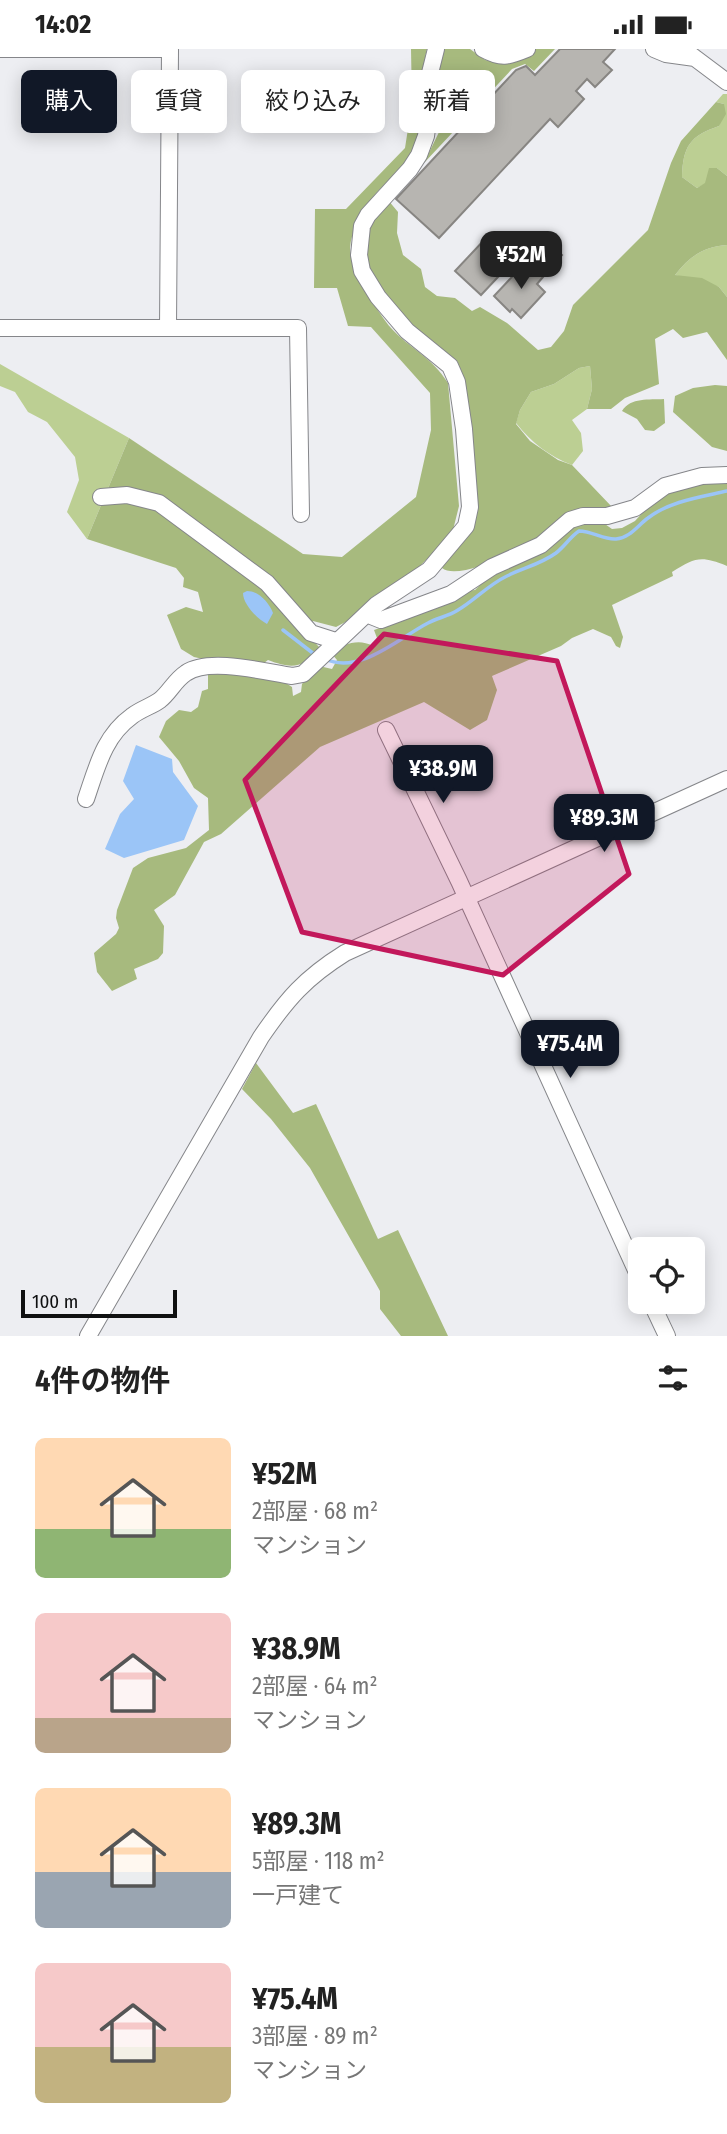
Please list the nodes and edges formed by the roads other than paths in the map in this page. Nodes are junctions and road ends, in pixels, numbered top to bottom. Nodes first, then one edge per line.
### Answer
1 (0, 49) edge
2 (436, 49) edge
3 (483, 49) edge
4 (527, 49) edge
5 (654, 49) edge
6 (170, 50) edge
7 (689, 53) edge
8 (727, 82) edge
9 (0, 328) edge
10 (168, 328) junction
11 (727, 475) edge
12 (101, 497) dead end
13 (301, 513) dead end
14 (371, 611) junction
15 (336, 641) junction
16 (386, 730) dead end
17 (727, 779) edge
18 (86, 799) dead end
19 (466, 897) junction
20 (628, 1253) edge
21 (657, 1314) edge
22 (88, 1336) edge
23 (667, 1336) edge

1 - 6 street
2 - 14 street
3 - 4 street
5 - 7 street
6 - 10 street
7 - 8 street
9 - 10 street
10 - 13 street
11 - 14 street
12 - 15 street
14 - 15 street
15 - 18 street
16 - 19 street
17 - 19 street
19 - 20 street
19 - 22 street
21 - 23 street

